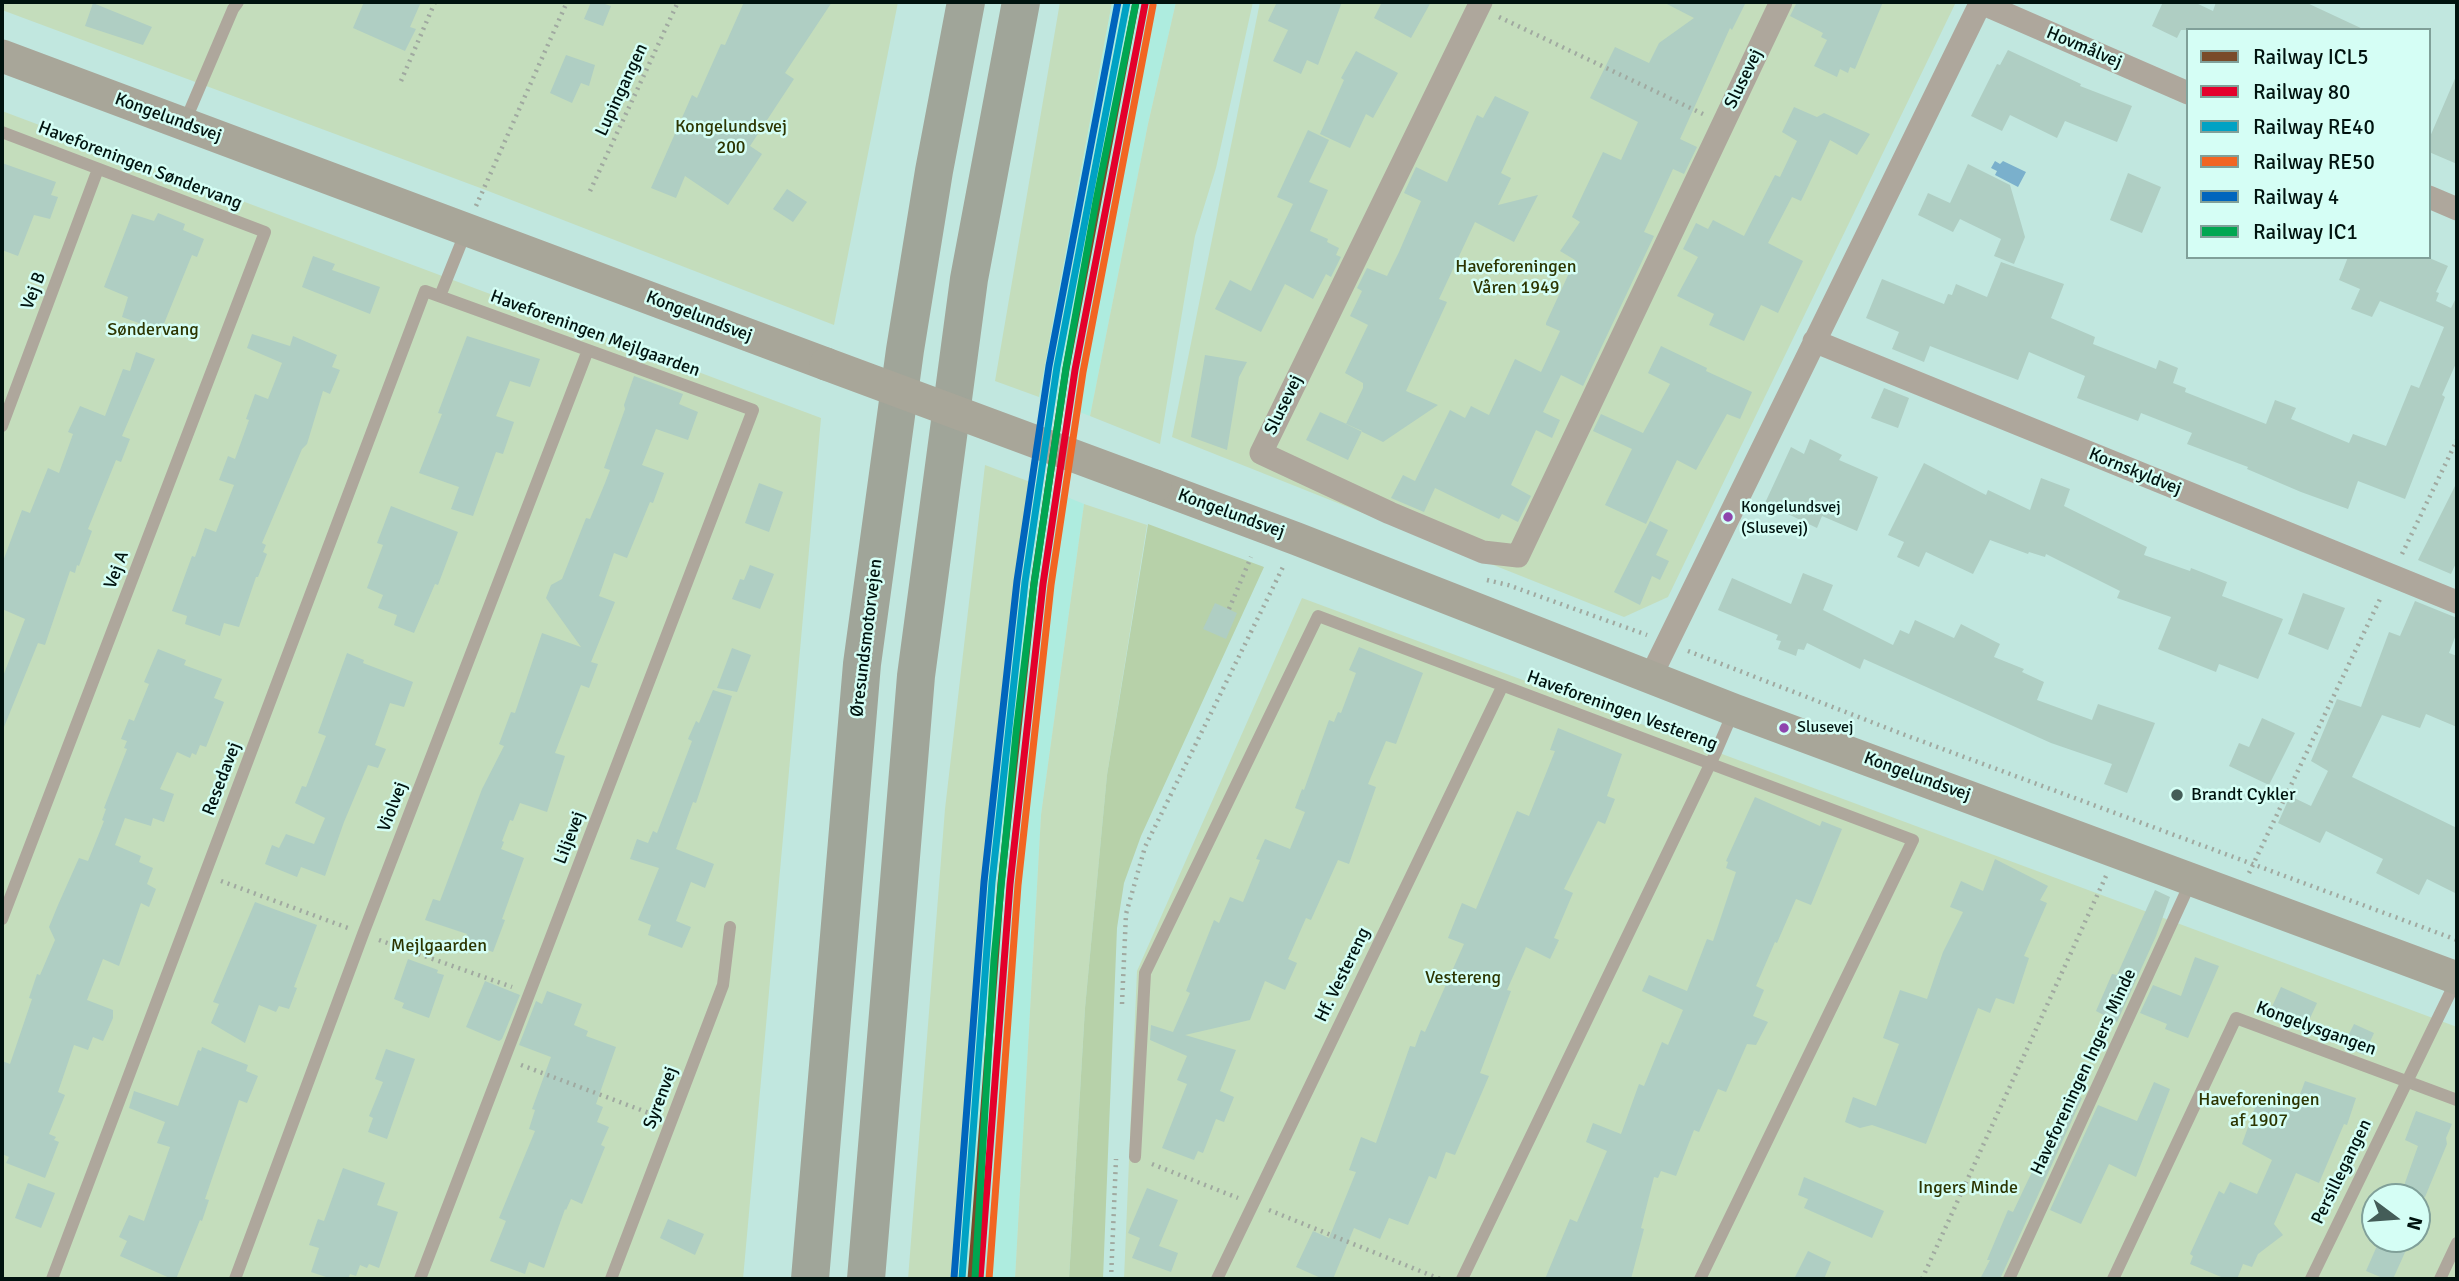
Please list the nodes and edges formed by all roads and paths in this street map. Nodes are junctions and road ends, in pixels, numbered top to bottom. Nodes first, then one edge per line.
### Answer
1 (238, 2) edge
2 (435, 2) edge
3 (567, 2) edge
4 (678, 2) edge
5 (967, 2) edge
6 (1021, 2) edge
7 (1781, 2) edge
8 (1981, 2) edge
9 (1476, 3) edge
10 (2, 56) edge
11 (401, 81) dead end
12 (2186, 92) edge
13 (184, 124) junction
14 (1723, 124) junction
15 (2, 132) edge
16 (98, 169) junction
17 (590, 191) dead end
18 (2431, 198) edge
19 (2457, 209) edge
20 (466, 230) junction
21 (265, 232) joint
22 (425, 291) joint
23 (440, 296) junction
24 (1814, 341) junction
25 (588, 350) junction
26 (752, 410) joint
27 (2, 426) edge
28 (2457, 440) edge
29 (1251, 556) dead end
30 (1518, 556) junction
31 (2391, 576) junction
32 (1485, 580) dead end
33 (1508, 585) junction
34 (2457, 602) edge
35 (1229, 609) dead end
36 (1496, 617) junction
37 (1667, 642) junction
38 (1650, 678) junction
39 (1502, 687) junction
40 (1734, 710) junction
41 (1711, 762) junction
42 (2117, 851) junction
43 (2253, 863) junction
44 (2192, 879) junction
45 (2238, 896) junction
46 (2, 919) edge
47 (730, 927) dead end
48 (2457, 940) edge
49 (2457, 978) edge
50 (503, 1059) junction
51 (2406, 1081) junction
52 (2457, 1100) edge
53 (671, 1121) junction
54 (1135, 1157) joint
55 (1252, 1203) junction
56 (2457, 1243) edge
57 (52, 1279) edge
58 (235, 1279) edge
59 (420, 1279) edge
60 (611, 1279) edge
61 (810, 1279) edge
62 (866, 1279) edge
63 (1217, 1279) edge
64 (1440, 1279) edge
65 (1462, 1279) edge
66 (1700, 1279) edge
67 (1922, 1279) edge
68 (2009, 1279) edge
69 (2113, 1279) edge
70 (2311, 1279) edge
71 (2440, 1279) edge

1 - 13 lane
2 - 11 path
3 - 20 path
4 - 17 path, Lupingangen
5 - 61 highway, Øresundsmotorvejen
6 - 62 highway
7 - 14 street, Slusevej
8 - 12 street, Hovmålvej
8 - 24 street
9 - 14 path
9 - 30 street, Slusevej
10 - 13 street, Kongelundsvej
13 - 20 street, Kongelundsvej
14 - 30 street, Slusevej
15 - 16 lane, Haveforeningen Søndervang
16 - 21 lane, Haveforeningen Søndervang
16 - 27 lane, Vej B
18 - 19 street
20 - 23 lane
20 - 36 street, Kongelundsvej, bridge
21 - 46 lane, Vej A
22 - 23 lane, Haveforeningen Mejlgaarden
22 - 57 lane, Resedavej
23 - 25 lane, Haveforeningen Mejlgaarden
24 - 31 street, Kornskyldvej
24 - 37 street
25 - 26 lane, Haveforeningen Mejlgaarden
25 - 58 lane, Violvej
26 - 50 lane, Liljevej
28 - 31 path
29 - 35 path
30 - 33 path
31 - 34 street, Kornskyldvej
31 - 43 path
32 - 33 path
33 - 36 path
33 - 37 path
36 - 38 street, Kongelundsvej
37 - 38 street
37 - 43 path
38 - 40 street, Kongelundsvej
39 - 41 lane, Haveforeningen Vestereng
39 - 54 lane, Haveforeningen Vestereng
39 - 55 lane, Hf. Vestereng
40 - 41 lane
40 - 42 street, Kongelundsvej
41 - 65 lane
41 - 66 lane, Haveforeningen Vestereng
42 - 44 street, Kongelundsvej
42 - 67 path
43 - 45 path
43 - 48 path
44 - 45 street, Kongelundsvej
44 - 68 lane, Haveforeningen Ingers Minde
45 - 49 street, Kongelundsvej
47 - 53 lane, Syrenvej
49 - 51 lane, Persillegangen
50 - 53 path
50 - 59 lane, Liljevej
51 - 52 lane, Kongelysgangen
51 - 69 lane, Kongelysgangen
51 - 70 lane, Persillegangen
53 - 60 lane, Syrenvej
54 - 55 path
55 - 63 lane, Hf. Vestereng
55 - 64 path
56 - 71 lane

